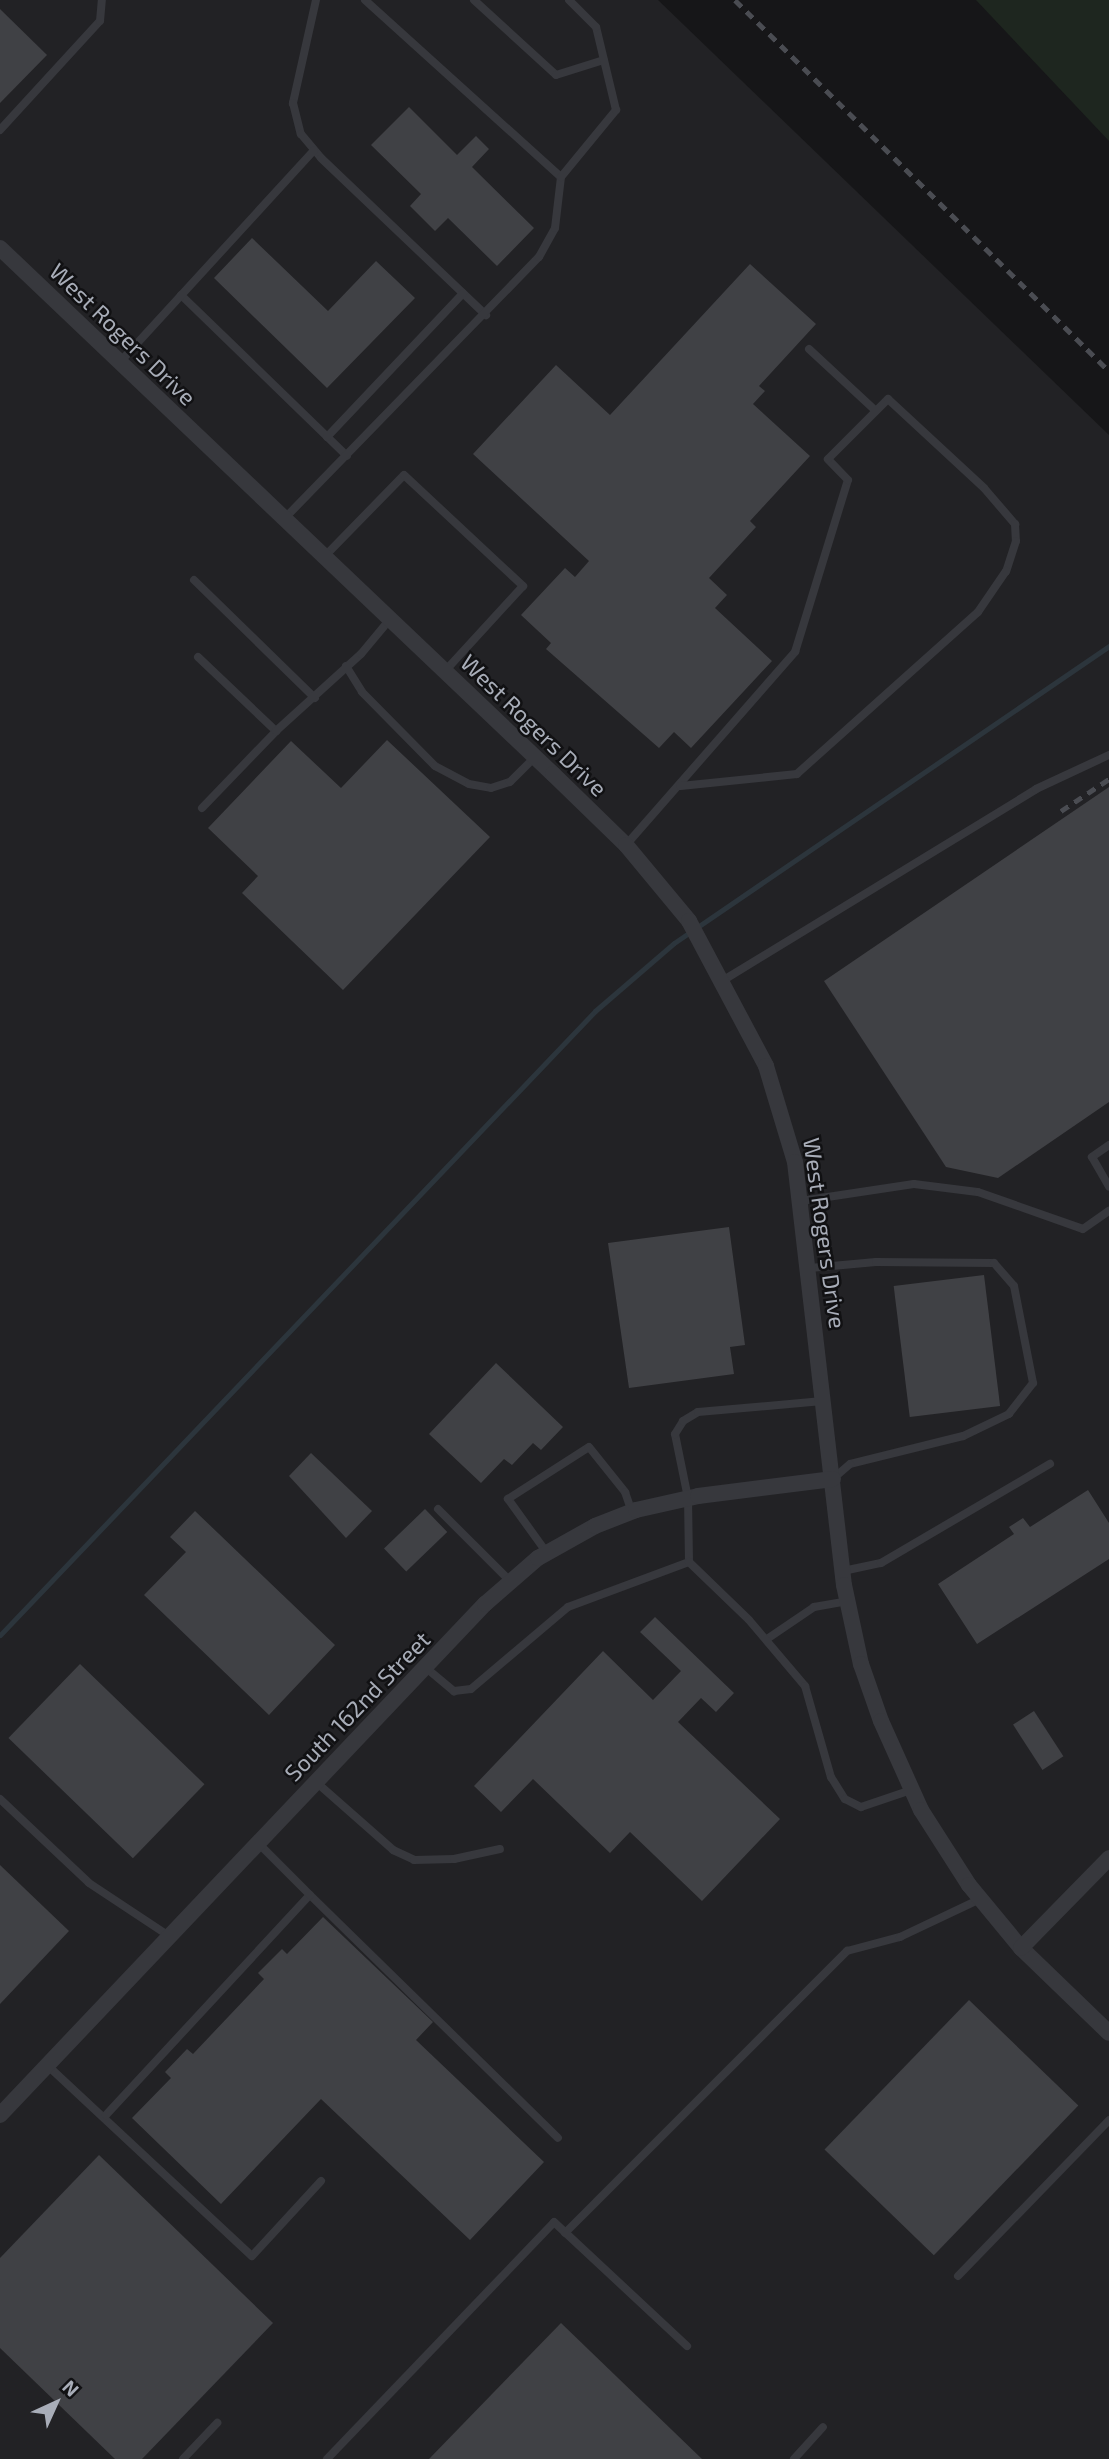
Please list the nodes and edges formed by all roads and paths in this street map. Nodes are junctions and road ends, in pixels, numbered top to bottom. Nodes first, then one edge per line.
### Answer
1 (102, 0) edge
2 (316, 0) edge
3 (365, 0) edge
4 (474, 0) edge
5 (569, 0) edge
6 (604, 60) junction
7 (0, 130) edge
8 (314, 150) junction
9 (561, 177) junction
10 (1, 250) edge
11 (463, 293) junction
12 (181, 295) junction
13 (486, 315) junction
14 (809, 349) dead end
15 (119, 362) junction
16 (876, 411) junction
17 (327, 437) junction
18 (347, 456) junction
19 (285, 518) junction
20 (325, 556) junction
21 (194, 580) dead end
22 (391, 618) junction
23 (198, 657) dead end
24 (346, 666) junction
25 (445, 671) junction
26 (316, 698) junction
27 (276, 731) junction
28 (1109, 755) edge
29 (535, 757) junction
30 (681, 786) junction
31 (202, 808) dead end
32 (625, 845) junction
33 (722, 981) junction
34 (1109, 1145) edge
35 (1109, 1186) edge
36 (801, 1201) junction
37 (1109, 1211) edge
38 (810, 1268) junction
39 (825, 1400) junction
40 (1050, 1464) dead end
41 (833, 1479) junction
42 (688, 1498) junction
43 (438, 1509) dead end
44 (632, 1512) junction
45 (547, 1553) junction
46 (689, 1562) junction
47 (842, 1571) junction
48 (510, 1581) junction
49 (847, 1601) junction
50 (766, 1639) junction
51 (425, 1667) junction
52 (316, 1782) junction
53 (911, 1790) junction
54 (0, 1799) edge
55 (258, 1843) junction
56 (500, 1849) dead end
57 (1109, 1858) edge
58 (310, 1895) junction
59 (980, 1899) junction
60 (169, 1936) junction
61 (1021, 1948) junction
62 (1109, 2033) edge
63 (47, 2065) junction
64 (0, 2115) edge
65 (106, 2115) junction
66 (1109, 2120) edge
67 (558, 2138) dead end
68 (321, 2181) dead end
69 (565, 2233) junction
70 (958, 2276) dead end
71 (687, 2346) dead end
72 (217, 2423) dead end
73 (823, 2427) dead end
74 (184, 2459) edge
75 (327, 2459) edge
76 (794, 2459) edge

1 - 7 lane
2 - 8 lane
3 - 9 lane
4 - 6 lane
5 - 6 lane
6 - 9 lane
8 - 11 lane
8 - 12 lane
9 - 13 lane
10 - 15 street, West Rogers Drive
11 - 13 lane
11 - 17 lane
12 - 15 lane
12 - 17 lane
13 - 18 lane
14 - 16 lane
15 - 19 street, West Rogers Drive
16 - 30 lane
16 - 30 lane
17 - 18 lane
18 - 19 lane
19 - 20 street, West Rogers Drive
20 - 22 street, West Rogers Drive
20 - 25 lane
21 - 26 lane
22 - 24 lane
22 - 25 street, West Rogers Drive
23 - 27 lane
24 - 26 lane
24 - 29 lane
25 - 29 street, West Rogers Drive
26 - 27 lane
27 - 31 lane
28 - 33 lane
29 - 32 street, West Rogers Drive
30 - 32 lane
32 - 33 street, West Rogers Drive
33 - 36 street, West Rogers Drive
34 - 35 lane
36 - 37 lane
36 - 38 street, West Rogers Drive
38 - 39 street, West Rogers Drive
38 - 41 lane
39 - 41 street, West Rogers Drive
39 - 42 lane
40 - 47 lane
41 - 42 street, South 162nd Street
41 - 47 street, West Rogers Drive
42 - 44 street, South 162nd Street
42 - 46 lane
43 - 48 lane
44 - 45 street, South 162nd Street
44 - 45 lane
45 - 48 street, South 162nd Street
46 - 50 lane
46 - 51 lane
47 - 49 street, West Rogers Drive
48 - 51 street, South 162nd Street
49 - 50 lane
49 - 53 street, West Rogers Drive
50 - 53 lane
51 - 52 street, South 162nd Street
52 - 55 street, South 162nd Street
52 - 56 lane
53 - 59 street, West Rogers Drive
54 - 60 lane
55 - 58 lane
55 - 60 street, South 162nd Street
57 - 61 street
58 - 65 lane
58 - 67 lane
59 - 61 street, West Rogers Drive
59 - 69 lane
60 - 63 street, South 162nd Street
61 - 62 street, West Rogers Drive
63 - 64 street, South 162nd Street
63 - 65 lane
65 - 68 lane
66 - 70 lane
69 - 71 lane
69 - 75 lane
72 - 74 lane
73 - 76 lane

